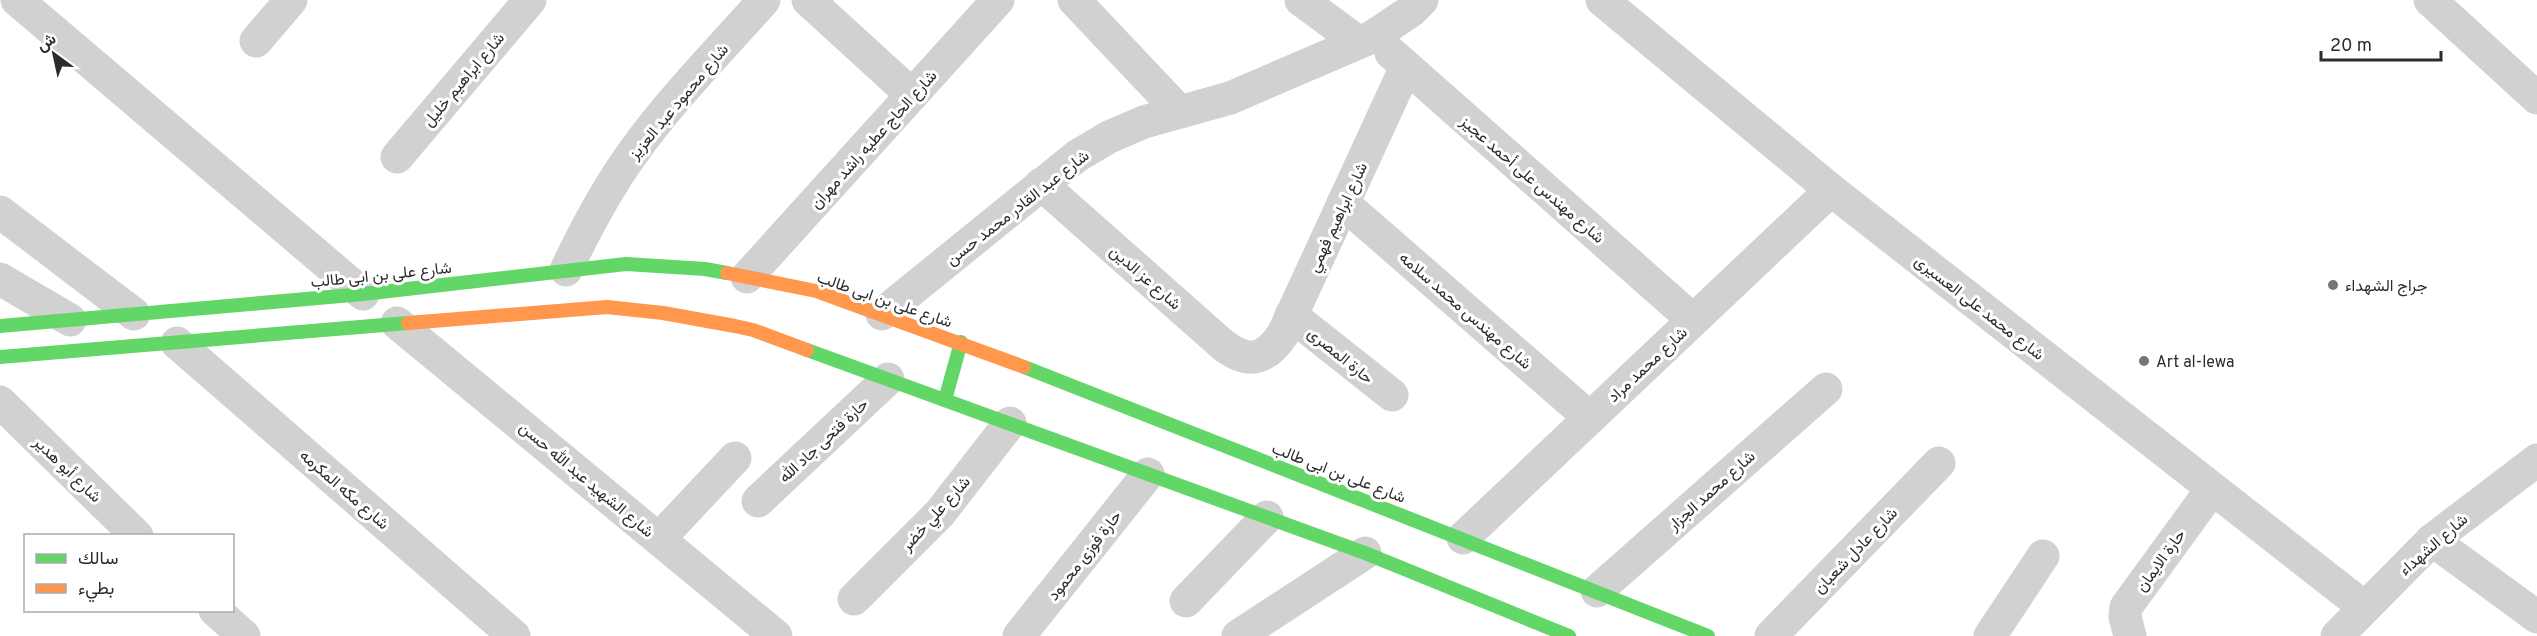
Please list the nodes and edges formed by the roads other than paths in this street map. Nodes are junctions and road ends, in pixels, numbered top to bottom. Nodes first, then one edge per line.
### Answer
1 (16, 0) edge
2 (291, 0) edge
3 (530, 0) edge
4 (764, 0) edge
5 (808, 0) edge
6 (998, 0) edge
7 (1074, 0) edge
8 (1301, 0) edge
9 (1422, 0) edge
10 (1602, 0) edge
11 (2430, 0) edge
12 (1365, 40) junction
13 (255, 41) dead end
14 (1406, 68) junction
15 (912, 95) junction
16 (2537, 98) edge
17 (1179, 111) junction
18 (397, 157) dead end
19 (1041, 184) junction
20 (1831, 190) junction
21 (1343, 203) junction
22 (0, 213) edge
23 (566, 270) junction
24 (747, 277) junction
25 (0, 279) edge
26 (363, 294) junction
27 (134, 314) junction
28 (882, 314) junction
29 (1291, 315) junction
30 (70, 320) junction
31 (1693, 320) junction
32 (397, 323) junction
33 (0, 326) edge
34 (960, 342) junction
35 (177, 343) junction
36 (0, 357) edge
37 (1256, 357) joint
38 (888, 379) junction
39 (1826, 389) dead end
40 (1392, 395) dead end
41 (945, 400) junction
42 (0, 402) edge
43 (1590, 418) junction
44 (1010, 423) junction
45 (735, 458) dead end
46 (2537, 460) edge
47 (1939, 463) dead end
48 (1148, 474) junction
49 (2212, 489) junction
50 (758, 501) dead end
51 (1267, 517) junction
52 (135, 534) edge
53 (1463, 538) junction
54 (659, 539) junction
55 (2432, 540) junction
56 (1365, 553) junction
57 (2043, 556) dead end
58 (1597, 591) junction
59 (854, 599) dead end
60 (1186, 601) dead end
61 (2364, 607) junction
62 (217, 612) edge
63 (2537, 617) edge
64 (244, 636) edge
65 (514, 636) edge
66 (776, 636) edge
67 (1020, 636) edge
68 (1238, 636) edge
69 (1569, 636) edge
70 (1708, 636) edge
71 (1771, 636) edge
72 (1990, 636) edge
73 (2130, 636) edge
74 (2337, 636) edge

1 - 26 street
2 - 13 street
3 - 18 street, شارع ابراهيم خليل
4 - 23 street, شارع محمود عبد العزيز
5 - 15 street
6 - 15 street, شارع الحاج عطيه راشد مهران
7 - 17 street
8 - 12 street, شارع مهندس على أحمد عجيز
9 - 12 street, شارع عبد القادر محمد حسن
10 - 20 street, شارع محمد على العسيرى
11 - 16 street
12 - 14 street, شارع مهندس على أحمد عجيز
12 - 17 street, شارع عبد القادر محمد حسن
14 - 21 street, شارع ابراهيم فهمي
14 - 31 street, شارع مهندس على أحمد عجيز
15 - 24 street, شارع الحاج عطيه راشد مهران
17 - 19 street, شارع عبد القادر محمد حسن
19 - 28 street, شارع عبد القادر محمد حسن
19 - 37 street, شارع عز الدين
20 - 31 street, شارع محمد مراد
20 - 49 street, شارع محمد على العسيرى
21 - 29 street, شارع ابراهيم فهمي
21 - 43 street, شارع مهندس محمد سلامه
22 - 27 street
23 - 24 street, شارع على بن ابى طالب
23 - 26 street, شارع على بن ابى طالب
24 - 28 street, شارع على بن ابى طالب
25 - 30 street
26 - 27 street, شارع على بن ابى طالب
27 - 30 street, شارع على بن ابى طالب
28 - 34 street, شارع على بن ابى طالب
29 - 37 street, شارع ابراهيم فهمي
29 - 40 street, حارة المصرى
30 - 33 street, شارع على بن ابى طالب
31 - 43 street, شارع محمد مراد
32 - 35 street
32 - 38 street
32 - 54 street, شارع الشهيد عبد الله حسن
34 - 41 street
34 - 53 street, شارع على بن ابى طالب
35 - 36 street
35 - 65 street, شارع مكه المكرمه
38 - 41 street
38 - 50 street, حارة فتحى جاد الله
39 - 58 street, شارع محمد الجزار
41 - 44 street
42 - 52 street, شارع أبو هدير
43 - 53 street, شارع محمد مراد
44 - 48 street
44 - 59 street, شارع علي خضر
45 - 54 street
46 - 55 street, شارع الشهداء
47 - 71 street, شارع عادل شعبان
48 - 51 street
48 - 67 street, حارة فوزى محمود
49 - 61 street, شارع محمد على العسيرى
49 - 73 street, حارة الايمان
51 - 56 street
51 - 60 street
53 - 58 street, شارع على بن ابى طالب
54 - 66 street, شارع الشهيد عبد الله حسن
55 - 61 street, شارع الشهداء
55 - 63 street
56 - 68 street
56 - 69 street
57 - 72 street
58 - 70 street, شارع على بن ابى طالب
61 - 74 street, شارع الشهداء
62 - 64 street

